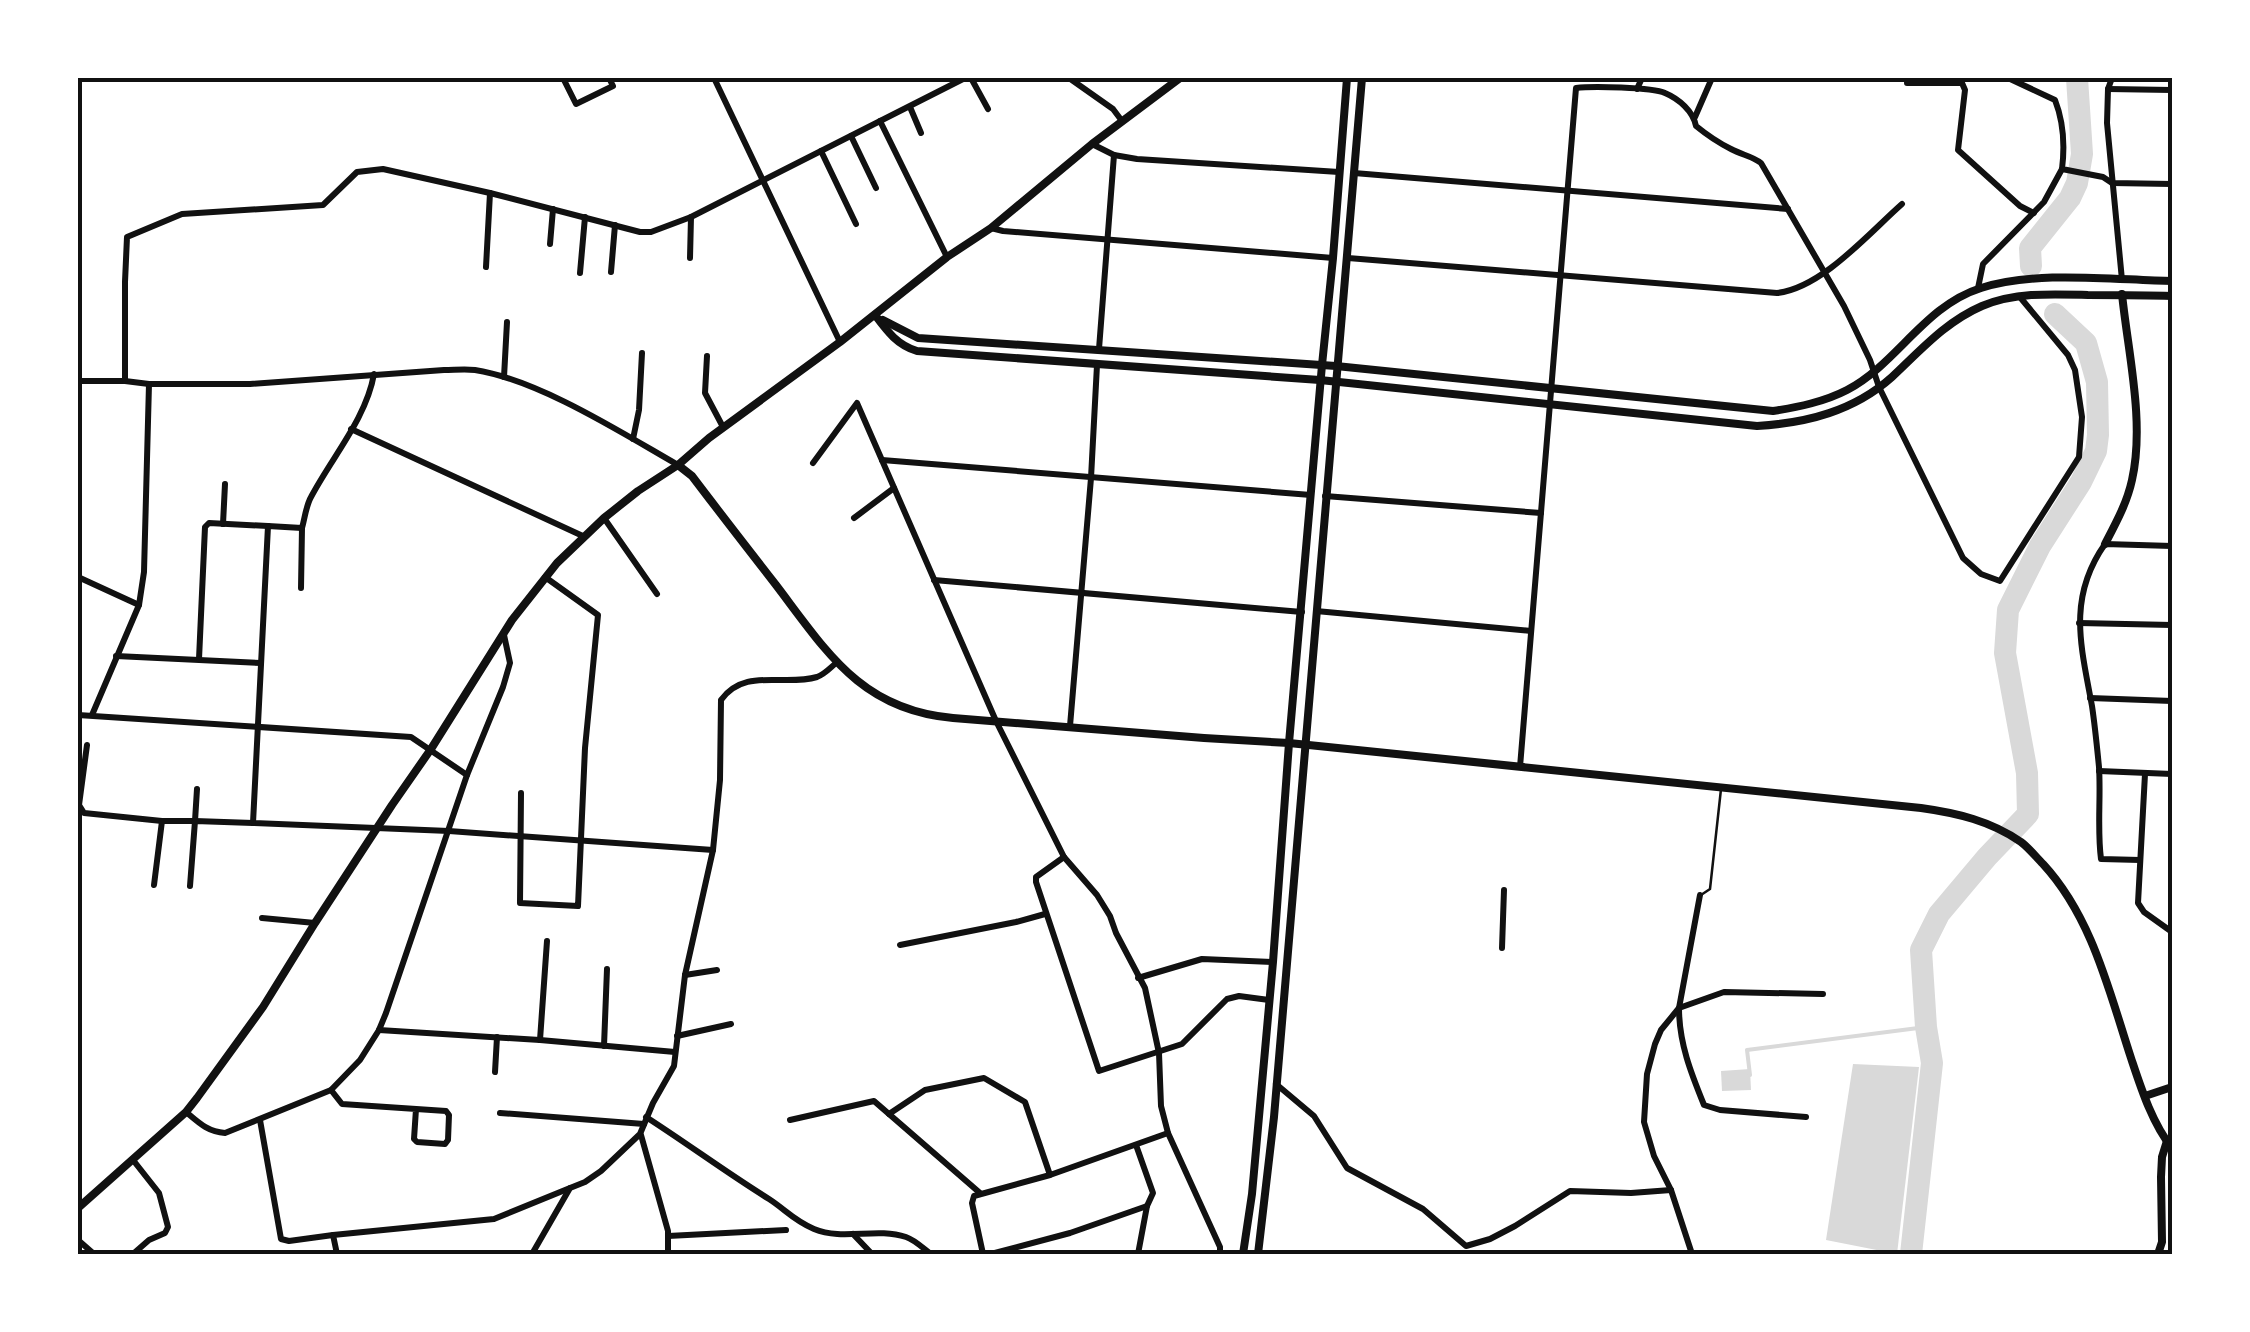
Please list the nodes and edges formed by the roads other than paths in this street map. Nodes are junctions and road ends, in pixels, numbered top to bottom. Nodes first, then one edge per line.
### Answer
1 (569, 78) edge
2 (610, 78) edge
3 (714, 78) edge
4 (968, 78) edge
5 (1069, 78) edge
6 (1180, 78) edge
7 (1347, 78) edge
8 (1362, 78) edge
9 (1406, 78) edge
10 (1421, 78) edge
11 (1642, 78) edge
12 (1712, 78) edge
13 (2008, 78) edge
14 (2112, 78) edge
15 (1907, 83) dead end
16 (1637, 89) junction
17 (2108, 89) junction
18 (2172, 90) edge
19 (910, 107) junction
20 (988, 109) dead end
21 (1694, 117) junction
22 (1122, 121) junction
23 (880, 122) junction
24 (921, 132) dead end
25 (851, 136) junction
26 (1092, 144) junction
27 (821, 151) junction
28 (1114, 154) junction
29 (2066, 170) junction
30 (1339, 172) junction
31 (1354, 173) junction
32 (762, 180) junction
33 (2112, 183) junction
34 (2172, 184) edge
35 (876, 188) dead end
36 (1566, 190) junction
37 (490, 193) junction
38 (1902, 204) dead end
39 (553, 209) junction
40 (1789, 210) junction
41 (2034, 213) junction
42 (584, 217) junction
43 (691, 217) junction
44 (856, 224) dead end
45 (616, 225) junction
46 (991, 228) junction
47 (1109, 240) junction
48 (550, 244) dead end
49 (690, 258) dead end
50 (947, 258) junction
51 (1334, 258) junction
52 (1348, 258) junction
53 (486, 267) dead end
54 (611, 272) dead end
55 (580, 273) dead end
56 (1824, 273) junction
57 (1561, 276) junction
58 (2122, 280) junction
59 (2172, 281) edge
60 (1978, 288) junction
61 (2122, 294) junction
62 (2019, 296) junction
63 (2172, 296) edge
64 (876, 315) junction
65 (507, 322) dead end
66 (840, 342) junction
67 (1099, 349) junction
68 (642, 353) dead end
69 (706, 356) dead end
70 (1097, 365) junction
71 (1322, 365) junction
72 (1336, 366) junction
73 (1874, 371) junction
74 (374, 374) junction
75 (504, 377) junction
76 (1320, 380) junction
77 (78, 381) edge
78 (125, 381) junction
79 (1335, 382) junction
80 (149, 384) junction
81 (1551, 387) junction
82 (1879, 387) junction
83 (1549, 403) junction
84 (723, 428) junction
85 (351, 429) junction
86 (632, 439) junction
87 (882, 460) junction
88 (813, 464) dead end
89 (678, 465) junction
90 (1090, 478) junction
91 (225, 484) dead end
92 (894, 488) junction
93 (1311, 495) junction
94 (1325, 496) junction
95 (1541, 513) junction
96 (604, 518) junction
97 (854, 518) dead end
98 (223, 524) junction
99 (268, 526) junction
100 (302, 528) junction
101 (585, 537) junction
102 (2105, 544) junction
103 (2172, 546) edge
104 (78, 577) edge
105 (545, 577) junction
106 (934, 580) junction
107 (301, 588) dead end
108 (1081, 591) junction
109 (657, 594) dead end
110 (140, 605) junction
111 (1316, 611) junction
112 (1302, 612) junction
113 (2079, 623) junction
114 (2172, 625) edge
115 (1531, 631) junction
116 (503, 634) junction
117 (116, 656) junction
118 (199, 659) junction
119 (261, 663) junction
120 (836, 663) junction
121 (2090, 698) junction
122 (2172, 701) edge
123 (78, 714) edge
124 (92, 716) junction
125 (996, 721) junction
126 (1070, 726) junction
127 (259, 727) junction
128 (1289, 742) junction
129 (1304, 745) junction
130 (88, 746) dead end
131 (431, 750) junction
132 (1520, 767) junction
133 (2099, 771) junction
134 (2144, 774) junction
135 (2172, 774) edge
136 (466, 775) junction
137 (1721, 787) junction
138 (198, 789) dead end
139 (521, 794) dead end
140 (162, 820) junction
141 (195, 821) junction
142 (253, 822) junction
143 (376, 829) junction
144 (449, 831) junction
145 (520, 838) junction
146 (580, 840) junction
147 (712, 850) junction
148 (1064, 856) junction
149 (2140, 860) junction
150 (154, 884) dead end
151 (190, 886) dead end
152 (1504, 890) dead end
153 (1700, 895) joint
154 (1046, 914) junction
155 (262, 918) dead end
156 (315, 922) junction
157 (2172, 932) edge
158 (547, 941) dead end
159 (900, 945) dead end
160 (1502, 948) dead end
161 (1272, 962) junction
162 (608, 969) dead end
163 (717, 970) dead end
164 (685, 975) junction
165 (1138, 978) junction
166 (1822, 994) dead end
167 (1269, 1000) junction
168 (1679, 1008) junction
169 (732, 1024) dead end
170 (379, 1030) junction
171 (677, 1036) junction
172 (497, 1038) junction
173 (540, 1040) junction
174 (604, 1046) junction
175 (675, 1052) junction
176 (1159, 1053) junction
177 (495, 1072) dead end
178 (1276, 1084) junction
179 (2172, 1087) edge
180 (330, 1090) junction
181 (2146, 1096) junction
182 (416, 1109) junction
183 (186, 1112) junction
184 (500, 1113) dead end
185 (889, 1114) junction
186 (1806, 1116) dead end
187 (260, 1120) junction
188 (790, 1120) dead end
189 (645, 1121) junction
190 (1168, 1132) junction
191 (640, 1134) junction
192 (2170, 1145) edge
193 (1136, 1146) junction
194 (133, 1160) junction
195 (1050, 1175) junction
196 (570, 1188) junction
197 (1671, 1190) junction
198 (980, 1193) junction
199 (1147, 1206) junction
200 (78, 1208) edge
201 (786, 1230) dead end
202 (852, 1234) junction
203 (333, 1235) junction
204 (668, 1236) junction
205 (78, 1240) edge
206 (94, 1254) edge
207 (133, 1254) edge
208 (337, 1254) edge
209 (532, 1254) edge
210 (668, 1254) edge
211 (872, 1254) edge
212 (931, 1254) edge
213 (983, 1254) edge
214 (991, 1254) edge
215 (1138, 1254) edge
216 (1220, 1254) edge
217 (1242, 1254) edge
218 (1258, 1254) edge
219 (1692, 1254) edge
220 (2158, 1254) edge

1 - 2 street
3 - 32 street
4 - 19 street
4 - 20 street
5 - 22 street
6 - 22 street
7 - 30 street
8 - 31 street
9 - 10 street
11 - 16 street
12 - 21 street
13 - 29 street
14 - 17 street
15 - 41 street
16 - 21 street
16 - 36 street
17 - 18 street
17 - 33 street
19 - 23 street
19 - 24 street
21 - 40 street
22 - 26 street
23 - 25 street
23 - 50 street
25 - 27 street
25 - 35 street
26 - 28 street
26 - 46 street
27 - 32 street
27 - 44 street
28 - 30 street
28 - 47 street
29 - 33 street
29 - 41 street
30 - 51 street
31 - 36 street
31 - 52 street
32 - 43 street
32 - 66 street
33 - 34 street
33 - 58 street
36 - 40 street
36 - 57 street
37 - 39 street
37 - 53 street
37 - 78 street
38 - 56 street
39 - 42 street
39 - 48 street
40 - 56 street
41 - 60 street
42 - 45 street
42 - 55 street
43 - 45 street
43 - 49 street
45 - 54 street
46 - 47 street
46 - 50 street
47 - 51 street
47 - 67 street
50 - 64 street
51 - 71 street
52 - 57 street
52 - 72 street
56 - 57 street
56 - 73 street
57 - 81 street
58 - 59 street
58 - 60 street
60 - 73 street
61 - 62 street
61 - 63 street
61 - 102 street
62 - 82 street
62 - 82 street
64 - 66 street
64 - 67 street
64 - 70 street
65 - 75 street
66 - 84 street
67 - 71 street
68 - 86 street
69 - 84 street
70 - 76 street
70 - 90 street
71 - 72 street
71 - 76 street
72 - 79 street
72 - 81 street
73 - 81 street
73 - 82 street
74 - 75 street
74 - 80 street
74 - 85 street
75 - 86 street
76 - 79 street
76 - 93 street
77 - 78 street
78 - 80 street
79 - 83 street
79 - 94 street
80 - 110 street
81 - 83 street
82 - 83 street
83 - 95 street
84 - 89 street
85 - 100 street
85 - 101 street
86 - 89 street
87 - 88 street
87 - 90 street
87 - 92 street
89 - 96 street
89 - 120 street
90 - 93 street
90 - 108 street
91 - 98 street
92 - 97 street
92 - 106 street
93 - 112 street
94 - 95 street
94 - 111 street
95 - 115 street
96 - 101 street
96 - 109 street
98 - 99 street
98 - 118 street
99 - 100 street
99 - 119 street
100 - 107 street
101 - 105 street
102 - 103 street
102 - 113 street
104 - 110 street
105 - 116 street
105 - 146 street
106 - 108 street
106 - 125 street
108 - 112 street
108 - 126 street
110 - 117 street
111 - 115 street
111 - 129 street
112 - 128 street
113 - 114 street
113 - 121 street
115 - 132 street
116 - 131 street
116 - 136 street
117 - 118 street
117 - 124 street
118 - 119 street
119 - 127 street
120 - 125 street
120 - 147 street
121 - 122 street
121 - 133 street
123 - 124 street
124 - 127 street
125 - 126 street
125 - 148 street
126 - 128 street
127 - 131 street
127 - 142 street
128 - 129 street
128 - 161 street
129 - 132 street
129 - 178 street
130 - 140 street
131 - 136 street
131 - 143 street
132 - 137 street
133 - 134 street
133 - 149 street
134 - 135 street
134 - 149 street
136 - 144 street
137 - 153 lane
137 - 181 street
138 - 141 street
139 - 145 street
140 - 141 street
140 - 150 street
141 - 142 street
141 - 151 street
142 - 143 street
143 - 144 street
143 - 156 street
144 - 145 street
144 - 170 street
145 - 146 street
145 - 146 street
146 - 147 street
147 - 164 street
148 - 154 street
148 - 165 street
149 - 157 street
152 - 160 street
153 - 168 street
154 - 159 street
154 - 176 street
155 - 156 street
156 - 183 street
158 - 173 street
161 - 165 street
161 - 167 street
162 - 174 street
163 - 164 street
164 - 171 street
165 - 176 street
166 - 168 street
167 - 176 street
167 - 217 street
168 - 186 street
168 - 197 street
169 - 171 street
170 - 172 street
170 - 180 street
171 - 175 street
172 - 173 street
172 - 177 street
173 - 174 street
174 - 175 street
175 - 189 street
176 - 190 street
178 - 197 street
178 - 218 street
179 - 181 street
180 - 182 street
180 - 187 street
181 - 192 street
182 - 182 street
183 - 187 street
183 - 194 street
184 - 189 street
185 - 188 street
185 - 195 street
185 - 198 street
187 - 203 street
189 - 191 street
189 - 202 street
190 - 193 street
190 - 216 street
191 - 196 street
191 - 204 street
192 - 220 street
193 - 195 street
193 - 199 street
194 - 200 street
194 - 207 street
195 - 198 street
196 - 203 street
196 - 209 street
197 - 219 street
198 - 213 street
199 - 214 street
199 - 215 street
201 - 204 street
202 - 211 street
202 - 212 street
203 - 208 street
204 - 210 street
205 - 206 street

